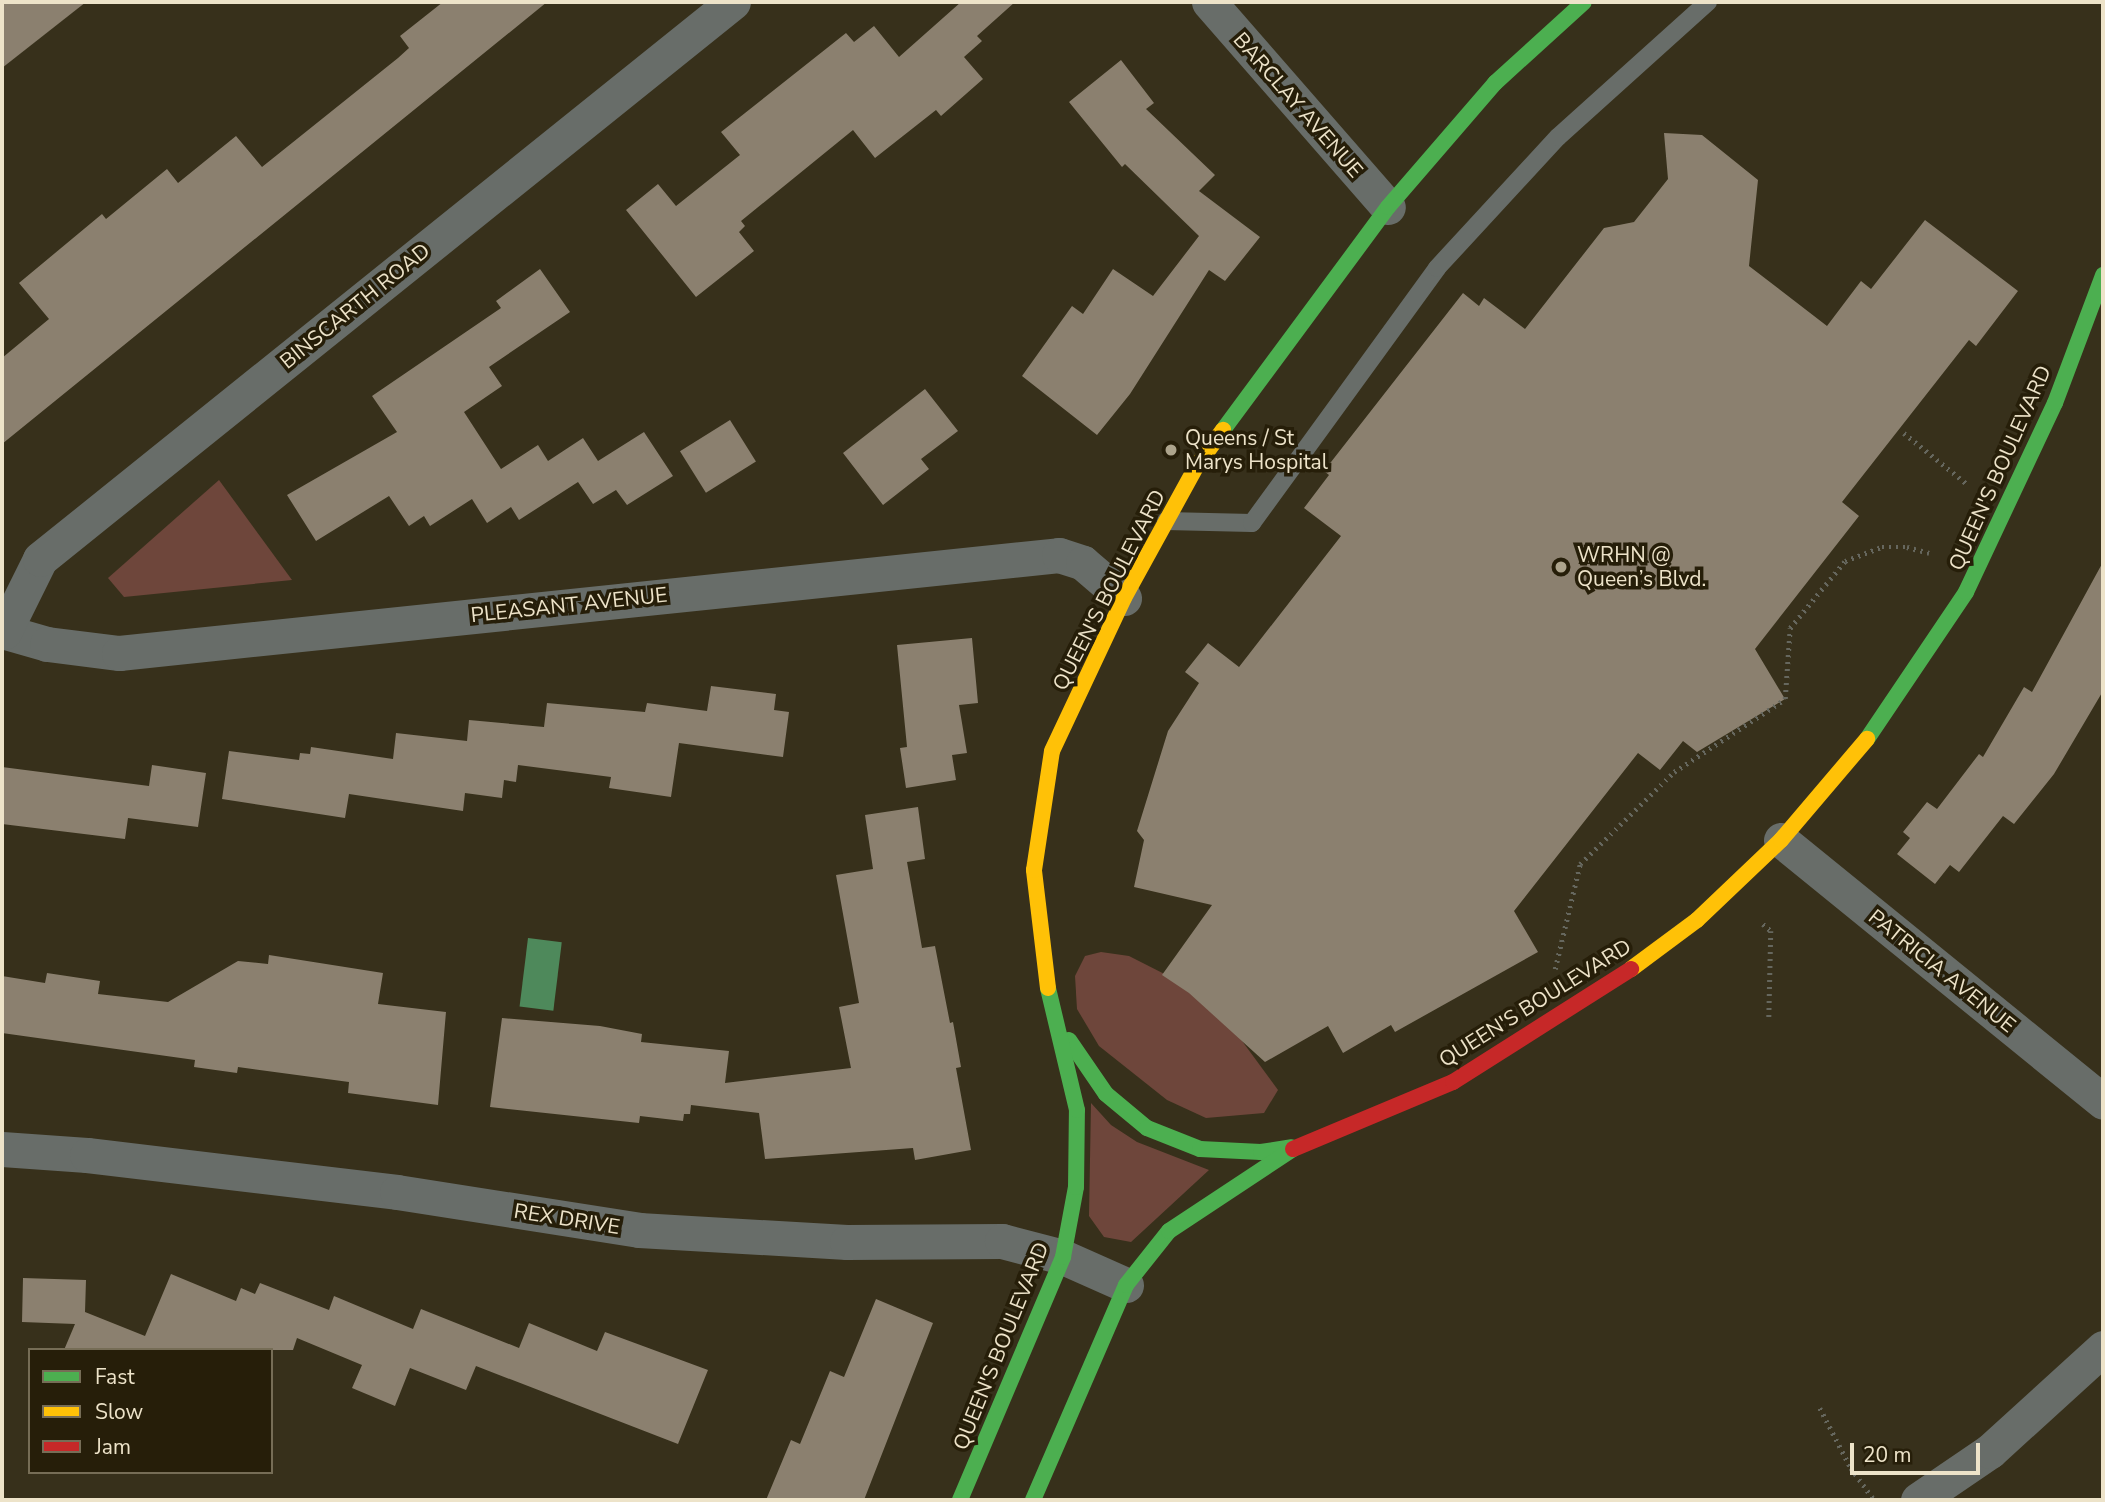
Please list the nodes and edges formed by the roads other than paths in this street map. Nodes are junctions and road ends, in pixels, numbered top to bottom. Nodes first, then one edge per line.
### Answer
1 (733, 2) edge
2 (1209, 2) edge
3 (1584, 2) edge
4 (1708, 2) edge
5 (1388, 207) junction
6 (2103, 275) edge
7 (1165, 521) junction
8 (1124, 598) junction
9 (3, 631) edge
10 (1781, 840) junction
11 (1050, 1000) junction
12 (2103, 1102) edge
13 (1295, 1147) junction
14 (2, 1149) edge
15 (1063, 1256) junction
16 (1126, 1285) junction
17 (2103, 1349) edge
18 (960, 1500) edge
19 (1033, 1500) edge
20 (1918, 1500) edge

1 - 9 street, BINSCARTH ROAD
2 - 5 street, BARCLAY AVENUE
3 - 5 street, QUEEN'S BOULEVARD
4 - 7 lane
5 - 7 street, QUEEN'S BOULEVARD
6 - 10 street, QUEEN'S BOULEVARD
7 - 8 street, QUEEN'S BOULEVARD
8 - 9 street, PLEASANT AVENUE
8 - 11 street, QUEEN'S BOULEVARD
10 - 12 street, PATRICIA AVENUE
10 - 13 street, QUEEN'S BOULEVARD
11 - 13 street, QUEEN'S BOULEVARD
11 - 15 street, QUEEN'S BOULEVARD
13 - 16 street, QUEEN'S BOULEVARD
14 - 15 street, REX DRIVE
15 - 16 street, REX DRIVE
15 - 18 street, QUEEN'S BOULEVARD
16 - 19 street, QUEEN'S BOULEVARD
17 - 20 street

